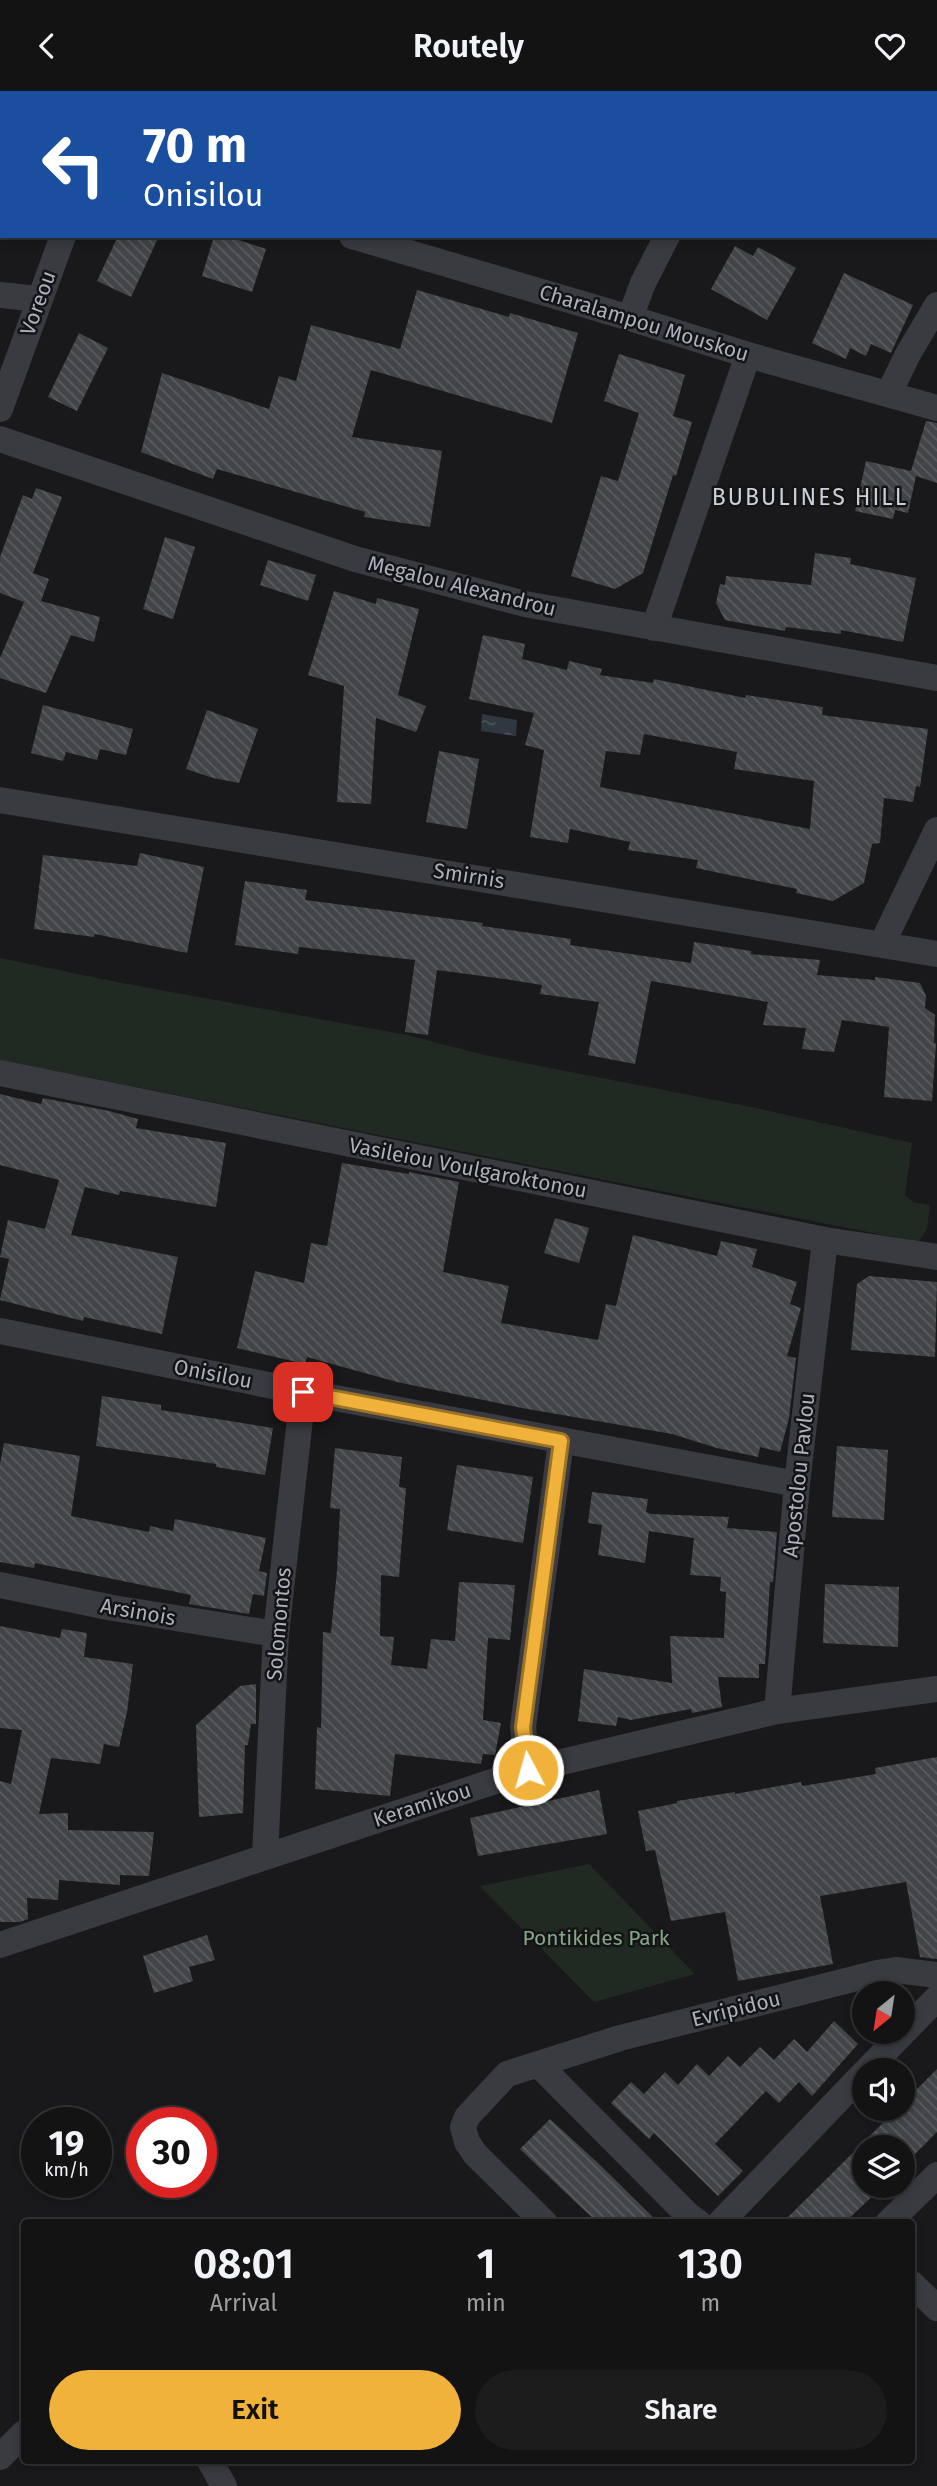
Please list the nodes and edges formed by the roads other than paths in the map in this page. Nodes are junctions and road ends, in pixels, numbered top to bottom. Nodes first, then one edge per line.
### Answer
1 (62, 238) edge
2 (359, 238) edge
3 (666, 238) edge
4 (0, 295) edge
5 (39, 299) junction
6 (937, 305) edge
7 (630, 318) junction
8 (748, 355) junction
9 (889, 393) junction
10 (937, 408) edge
11 (0, 409) edge
12 (0, 439) edge
13 (654, 628) junction
14 (937, 678) edge
15 (0, 800) edge
16 (937, 830) edge
17 (882, 944) junction
18 (937, 954) edge
19 (0, 1073) edge
20 (825, 1240) junction
21 (936, 1254) edge
22 (0, 1331) edge
23 (303, 1392) junction
24 (561, 1441) junction
25 (797, 1484) junction
26 (0, 1585) edge
27 (276, 1634) junction
28 (937, 1689) edge
29 (777, 1711) junction
30 (528, 1770) junction
31 (265, 1857) junction
32 (0, 1945) edge
33 (937, 1975) edge
34 (937, 1997) edge
35 (879, 2058) edge
36 (538, 2064) junction
37 (852, 2086) edge
38 (937, 2175) edge
39 (541, 2219) edge
40 (694, 2219) edge
41 (724, 2219) edge
42 (892, 2219) edge
43 (915, 2287) edge
44 (937, 2308) edge
45 (21, 2436) edge
46 (0, 2457) edge
47 (212, 2464) edge
48 (224, 2486) edge

1 - 5 street, Voreou
2 - 7 street, Charalampou Mouskou
3 - 7 street
4 - 5 street
5 - 11 street, Voreou
6 - 9 street
7 - 8 street, Charalampou Mouskou
8 - 9 street, Charalampou Mouskou
8 - 13 street
9 - 10 street, Charalampou Mouskou
12 - 13 street, Megalou Alexandrou
13 - 14 street, Megalou Alexandrou
15 - 17 street, Smirnis
16 - 17 street
17 - 18 street, Smirnis
19 - 20 street, Vasileiou Voulgaroktonou
20 - 21 street, Vasileiou Voulgaroktonou
20 - 25 street, Apostolou Pavlou
22 - 23 street, Onisilou
23 - 24 street, Onisilou
23 - 27 street, Solomontos
24 - 25 street, Onisilou
24 - 30 street
25 - 29 street, Apostolou Pavlou
26 - 27 street, Arsinois
27 - 31 street, Solomontos
28 - 29 street, Keramikou
29 - 30 street, Keramikou
30 - 31 street, Keramikou
31 - 32 street, Keramikou
33 - 36 street, Evripidou
34 - 35 street
36 - 39 street, Evripidou
36 - 40 street
37 - 41 street
38 - 42 street
43 - 44 street
45 - 46 street
47 - 48 street

